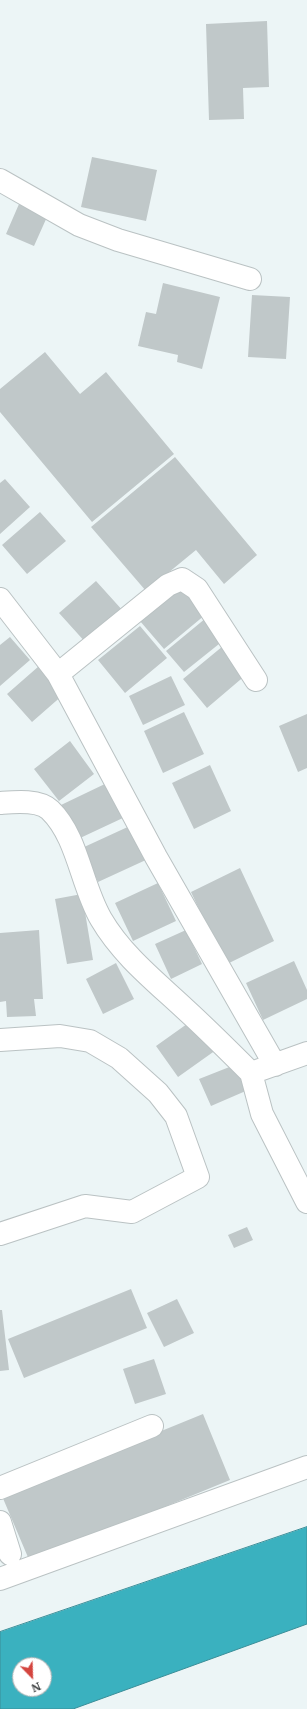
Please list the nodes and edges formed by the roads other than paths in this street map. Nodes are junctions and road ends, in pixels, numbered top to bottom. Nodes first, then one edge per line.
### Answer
1 (0, 180) edge
2 (250, 279) dead end
3 (0, 599) edge
4 (58, 674) junction
5 (256, 680) dead end
6 (0, 803) edge
7 (0, 1040) edge
8 (307, 1053) edge
9 (275, 1065) junction
10 (251, 1072) junction
11 (307, 1202) edge
12 (0, 1234) edge
13 (152, 1426) dead end
14 (307, 1467) edge
15 (0, 1488) edge
16 (0, 1522) edge
17 (10, 1554) dead end
18 (0, 1579) edge

1 - 2 street
3 - 4 street
4 - 5 street
4 - 9 street
6 - 10 street
7 - 12 street
8 - 9 street
9 - 10 street
10 - 11 street
13 - 15 street
14 - 18 street
16 - 17 street

